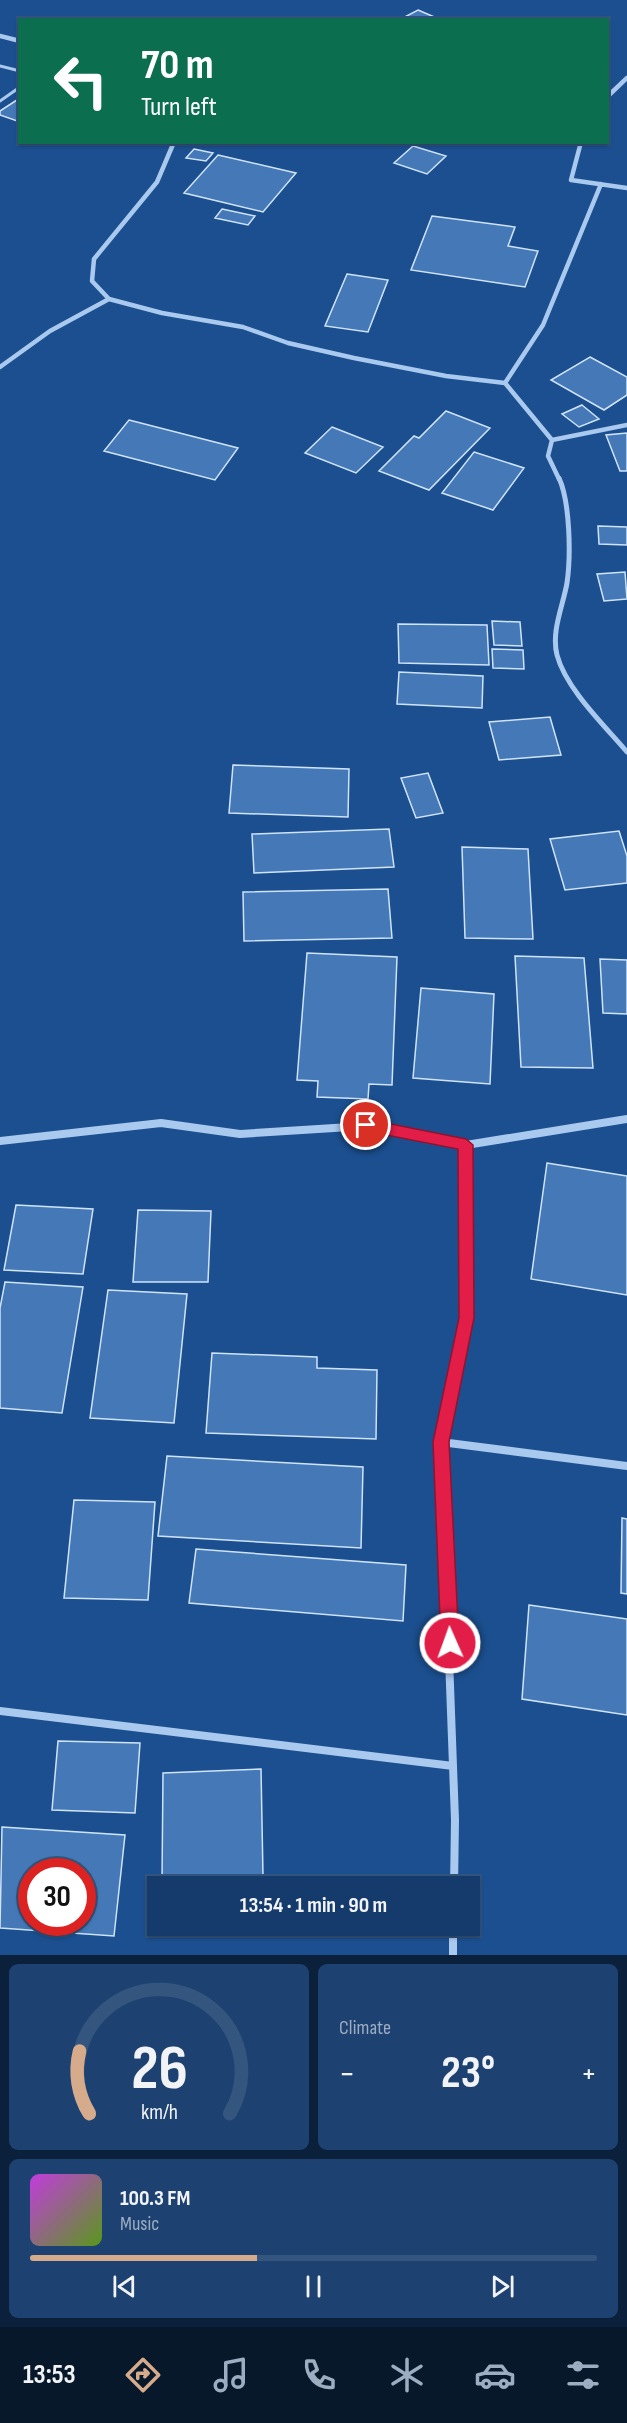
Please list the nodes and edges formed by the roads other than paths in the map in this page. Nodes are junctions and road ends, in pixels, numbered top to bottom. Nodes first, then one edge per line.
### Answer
1 (0, 36) edge
2 (18, 40) edge
3 (0, 66) edge
4 (18, 70) edge
5 (627, 78) edge
6 (18, 88) edge
7 (609, 95) edge
8 (0, 101) edge
9 (173, 144) edge
10 (580, 144) edge
11 (601, 184) junction
12 (627, 188) edge
13 (109, 299) junction
14 (0, 366) edge
15 (505, 383) junction
16 (627, 425) edge
17 (552, 440) junction
18 (627, 752) edge
19 (627, 1119) edge
20 (0, 1141) edge
21 (466, 1145) junction
22 (441, 1442) junction
23 (627, 1466) edge
24 (0, 1711) edge
25 (453, 1766) junction
26 (454, 1876) edge
27 (453, 1936) edge
28 (453, 1955) edge

1 - 2 street
3 - 4 lane
5 - 7 street
6 - 8 lane
9 - 13 street
10 - 11 street
11 - 12 street
11 - 15 street
13 - 14 street
13 - 15 street
15 - 17 street
16 - 17 street
17 - 18 street
19 - 21 street
20 - 21 street
21 - 22 street
22 - 23 street
22 - 25 street
24 - 25 street
25 - 26 street
27 - 28 street

